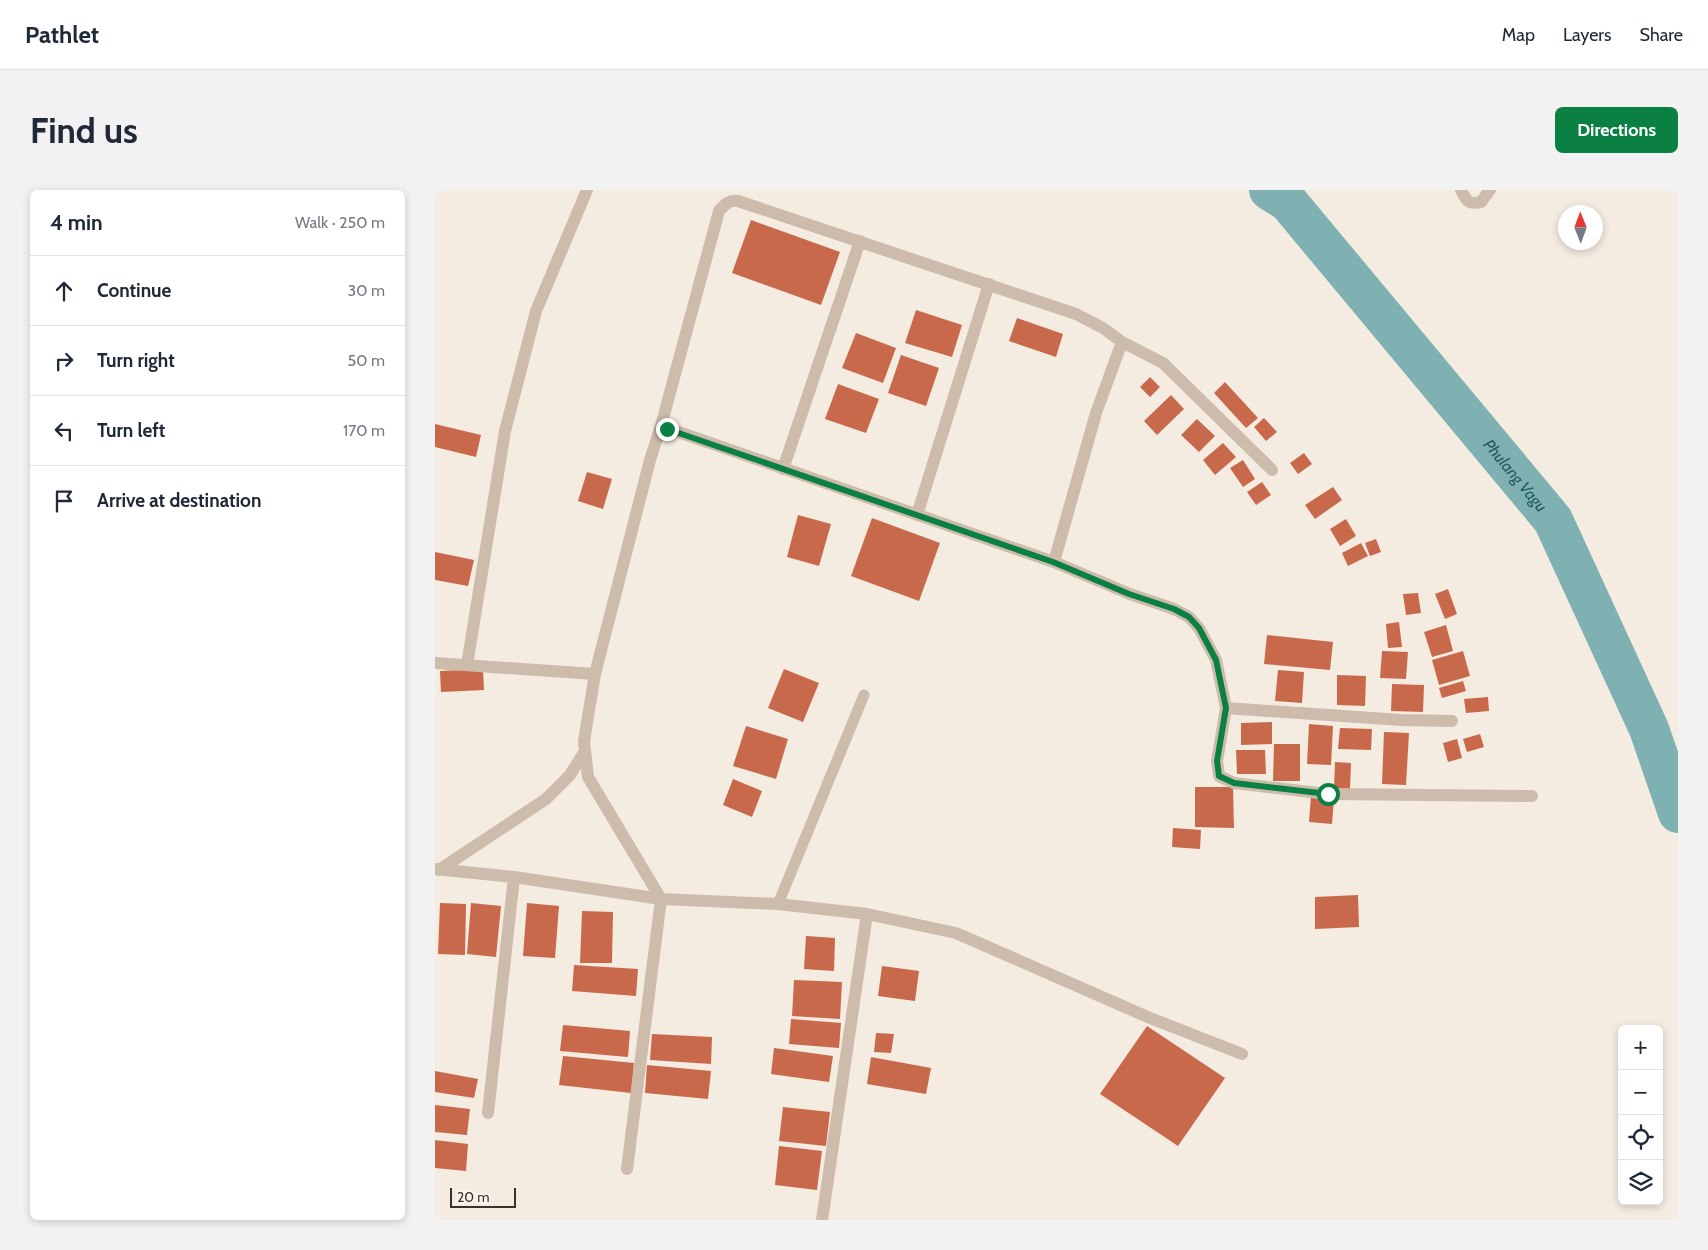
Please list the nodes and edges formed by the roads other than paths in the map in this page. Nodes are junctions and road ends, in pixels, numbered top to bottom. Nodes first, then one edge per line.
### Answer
1 (587, 190) edge
2 (1461, 190) edge
3 (1490, 190) edge
4 (860, 241) junction
5 (989, 284) junction
6 (1122, 342) junction
7 (661, 426) junction
8 (783, 469) junction
9 (1272, 470) dead end
10 (917, 515) junction
11 (1053, 562) junction
12 (435, 663) edge
13 (467, 665) junction
14 (595, 674) junction
15 (864, 695) dead end
16 (1226, 708) junction
17 (1452, 721) dead end
18 (585, 751) junction
19 (1532, 796) dead end
20 (437, 870) edge
21 (514, 877) junction
22 (661, 899) junction
23 (778, 904) junction
24 (867, 914) junction
25 (1242, 1054) dead end
26 (487, 1113) dead end
27 (627, 1169) dead end
28 (822, 1220) edge

1 - 13 street
2 - 3 street
4 - 5 street
4 - 7 street
4 - 8 street
5 - 6 street
5 - 10 street
6 - 9 street
6 - 11 street
7 - 8 street
7 - 14 street
8 - 10 street
10 - 11 street
11 - 16 street
12 - 13 street
13 - 14 street
14 - 18 street
15 - 23 lane
16 - 17 street
16 - 19 street
18 - 20 street
18 - 22 street
20 - 21 street
21 - 22 street
21 - 26 street
22 - 23 street
22 - 27 street
23 - 24 street
24 - 25 street
24 - 28 street

